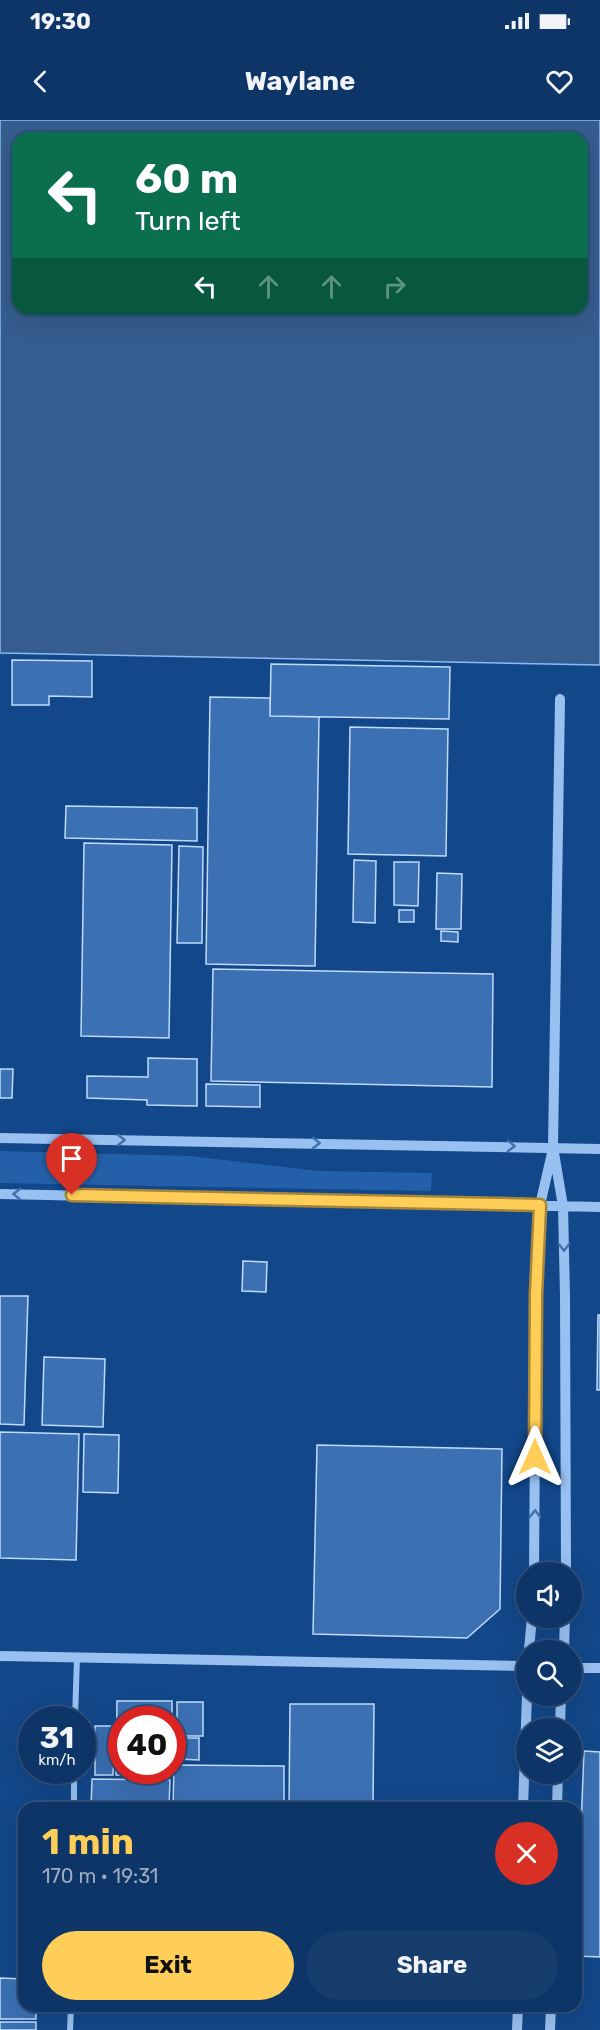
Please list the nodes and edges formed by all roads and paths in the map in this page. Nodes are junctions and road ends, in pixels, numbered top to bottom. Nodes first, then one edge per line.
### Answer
1 (560, 699) dead end
2 (0, 1138) edge
3 (553, 1147) junction
4 (600, 1149) edge
5 (0, 1194) edge
6 (540, 1205) junction
7 (563, 1206) junction
8 (600, 1207) edge
9 (534, 1562) edge
10 (566, 1562) edge
11 (0, 1656) edge
12 (76, 1657) junction
13 (516, 1666) edge
14 (582, 1668) edge
15 (600, 1668) edge
16 (75, 1706) edge
17 (527, 1706) edge
18 (74, 1784) edge
19 (558, 1784) edge
20 (74, 1802) edge
21 (523, 1802) edge
22 (557, 1802) edge
23 (71, 2012) edge
24 (518, 2012) edge
25 (551, 2012) edge
26 (70, 2030) edge
27 (517, 2030) edge
28 (550, 2030) edge

1 - 3 street
2 -> 3 street
3 - 4 street
3 - 6 street
3 - 7 street
6 -> 5 street
6 - 7 street
9 -> 6 street
7 - 8 street
7 -> 10 street
11 - 12 street
12 - 13 street
12 - 16 street
14 - 15 street
17 - 21 street
18 - 20 street
19 - 22 street
23 - 26 street
24 - 27 street
25 - 28 street

